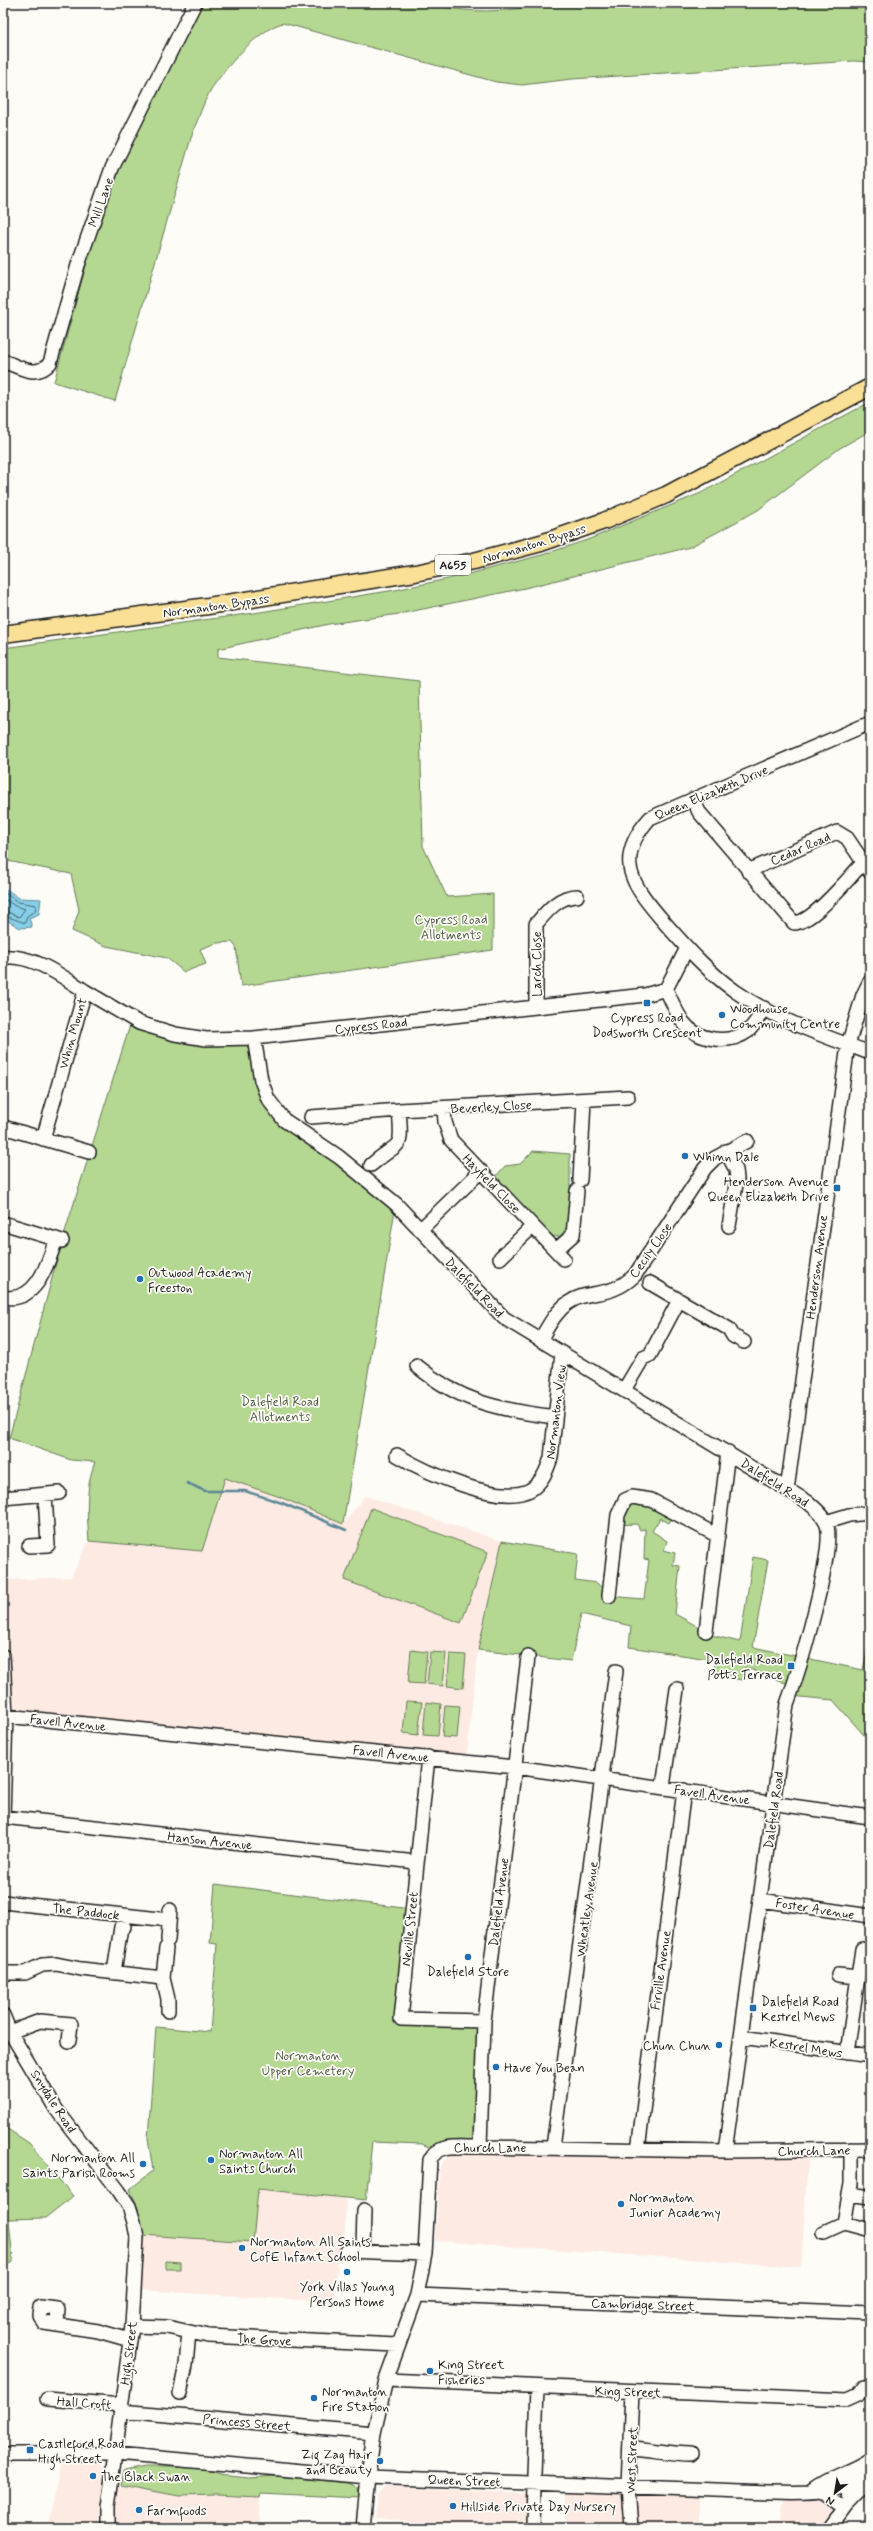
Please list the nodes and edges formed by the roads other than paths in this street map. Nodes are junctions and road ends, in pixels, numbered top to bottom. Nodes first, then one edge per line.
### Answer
1 (195, 3) edge
2 (3, 361) edge
3 (870, 387) edge
4 (3, 634) edge
5 (870, 723) edge
6 (693, 799) junction
7 (866, 867) edge
8 (748, 871) junction
9 (577, 896) dead end
10 (687, 948) junction
11 (3, 957) edge
12 (870, 981) edge
13 (666, 989) junction
14 (85, 991) junction
15 (536, 1008) junction
16 (764, 1008) junction
17 (254, 1038) junction
18 (848, 1045) junction
19 (870, 1053) edge
20 (628, 1098) dead end
21 (584, 1100) junction
22 (444, 1108) junction
23 (399, 1110) junction
24 (311, 1117) dead end
25 (3, 1127) edge
26 (43, 1139) junction
27 (747, 1141) dead end
28 (726, 1151) junction
29 (89, 1152) dead end
30 (371, 1166) dead end
31 (481, 1171) junction
32 (3, 1223) edge
33 (533, 1226) junction
34 (729, 1226) dead end
35 (420, 1230) junction
36 (507, 1256) dead end
37 (650, 1283) dead end
38 (4, 1300) edge
39 (679, 1300) junction
40 (540, 1340) junction
41 (744, 1342) dead end
42 (562, 1353) junction
43 (417, 1366) dead end
44 (624, 1390) junction
45 (555, 1417) junction
46 (728, 1452) junction
47 (397, 1455) dead end
48 (787, 1490) junction
49 (59, 1492) dead end
50 (45, 1494) junction
51 (3, 1498) edge
52 (870, 1513) edge
53 (826, 1522) junction
54 (718, 1536) junction
55 (29, 1546) dead end
56 (609, 1596) dead end
57 (706, 1631) dead end
58 (3, 1656) edge
59 (528, 1657) dead end
60 (616, 1671) dead end
61 (677, 1689) dead end
62 (6, 1716) junction
63 (428, 1757) junction
64 (515, 1767) junction
65 (602, 1779) junction
66 (663, 1788) junction
67 (684, 1790) junction
68 (774, 1803) junction
69 (3, 1817) edge
70 (870, 1817) edge
71 (416, 1862) junction
72 (760, 1900) junction
73 (3, 1902) edge
74 (870, 1916) edge
75 (124, 1927) dead end
76 (862, 1948) dead end
77 (114, 1972) junction
78 (3, 1973) edge
79 (838, 1975) dead end
80 (858, 1977) junction
81 (162, 1978) junction
82 (168, 2011) dead end
83 (3, 2015) edge
84 (484, 2021) junction
85 (10, 2032) junction
86 (742, 2037) junction
87 (69, 2041) dead end
88 (847, 2053) junction
89 (870, 2056) edge
90 (480, 2147) junction
91 (553, 2147) junction
92 (851, 2149) junction
93 (870, 2149) edge
94 (638, 2150) junction
95 (725, 2151) junction
96 (113, 2182) joint
97 (849, 2194) junction
98 (870, 2197) edge
99 (364, 2210) dead end
100 (844, 2223) junction
101 (870, 2230) edge
102 (824, 2232) dead end
103 (347, 2251) dead end
104 (363, 2251) junction
105 (425, 2254) junction
106 (416, 2294) junction
107 (870, 2313) edge
108 (57, 2324) dead end
109 (132, 2326) junction
110 (189, 2332) junction
111 (130, 2340) junction
112 (397, 2345) junction
113 (386, 2380) junction
114 (537, 2387) junction
115 (864, 2387) dead end
116 (632, 2391) junction
117 (180, 2393) dead end
118 (47, 2399) dead end
119 (121, 2408) junction
120 (374, 2433) junction
121 (631, 2448) junction
122 (3, 2454) edge
123 (116, 2454) junction
124 (691, 2454) dead end
125 (870, 2459) edge
126 (870, 2471) edge
127 (369, 2472) junction
128 (846, 2478) junction
129 (534, 2479) junction
130 (870, 2480) edge
131 (628, 2487) junction
132 (817, 2491) junction
133 (844, 2507) junction
134 (108, 2528) edge
135 (363, 2528) edge
136 (533, 2528) edge
137 (631, 2528) edge
138 (830, 2528) edge

1 - 2 street, Mill Lane
3 - 4 main road, Normanton Bypass / A655
5 - 6 street, Queen Elizabeth Drive
6 - 8 street, Cedar Road
6 - 10 street, Queen Elizabeth Drive
7 - 8 street, Cedar Road
7 - 8 street, Cedar Road
9 - 15 street, Larch Close
10 - 13 street
10 - 16 street, Queen Elizabeth Drive
11 - 14 street, Whin Mount
12 - 18 street, Henderson Avenue
13 - 15 street, Cypress Road
13 - 16 street
14 - 17 street, Cypress Road
14 - 26 street, Whin Mount
15 - 17 street, Cypress Road
16 - 18 street, Queen Elizabeth Drive
17 - 35 street, Dalefield Road
18 - 19 street, Queen Elizabeth Drive
18 - 48 street, Henderson Avenue
20 - 21 street, Beverley Close
21 - 22 street, Beverley Close
21 - 33 street, Hayfield Close
22 - 23 street, Beverley Close
22 - 31 street, Hayfield Close
23 - 24 street, Beverley Close
23 - 30 street
25 - 26 street
26 - 29 street
27 - 28 street, Cecily Close
28 - 34 street
28 - 40 street, Cecily Close
31 - 33 street, Hayfield Close
31 - 35 street
32 - 38 street
33 - 36 street
35 - 40 street, Dalefield Road
37 - 39 street
39 - 41 street
39 - 44 street
40 - 42 street, Dalefield Road
42 - 44 street, Dalefield Road
42 - 45 street, Normanton View
43 - 45 street
44 - 46 street, Dalefield Road
45 - 47 street, Normanton View
46 - 48 street, Dalefield Road
46 - 54 street
48 - 53 street, Dalefield Road
49 - 50 street
50 - 51 street
50 - 55 street
52 - 53 street
53 - 68 street, Dalefield Road
54 - 56 street
54 - 57 street
58 - 62 street
59 - 64 street, Dalefield Avenue
60 - 65 street, Wheatley Avenue
61 - 66 street
62 - 63 street, Favell Avenue
62 - 69 street
63 - 64 street, Favell Avenue
63 - 71 street, Neville Street
64 - 65 street, Favell Avenue
64 - 84 street, Dalefield Avenue
65 - 66 street, Favell Avenue
65 - 91 street, Wheatley Avenue
66 - 67 street, Favell Avenue
67 - 68 street, Favell Avenue
67 - 94 street, Firville Avenue
68 - 70 street, Favell Avenue
68 - 72 street, Dalefield Road
69 - 71 street, Hanson Avenue
71 - 84 street, Neville Street
72 - 74 street, Foster Avenue
72 - 86 street, Dalefield Road
73 - 81 street, The Paddock
75 - 77 street
76 - 80 street
77 - 78 street
77 - 81 street
79 - 80 street
80 - 88 street
81 - 82 street
83 - 85 street, Snydale Road
84 - 90 street, Dalefield Avenue
85 - 87 street
85 - 96 street, Snydale Road
86 - 88 street, Kestrel Mews
86 - 95 street, Dalefield Road
88 - 89 street, Kestrel Mews
90 - 91 street, Church Lane
90 - 105 street, Church Lane
91 - 94 street, Church Lane
92 - 93 street, Church Lane
92 - 95 street, Church Lane
92 - 97 street
94 - 95 street, Church Lane
96 - 109 street, High Street
97 - 98 street
97 - 100 street
99 - 104 street
100 - 101 street
100 - 102 street
103 - 104 street
104 - 105 street
105 - 106 street, Church Lane
106 - 107 street, Cambridge Street
106 - 112 street, Church Lane
108 - 111 street
109 - 110 street, The Grove
109 - 111 street, High Street
110 - 112 street, The Grove
110 - 117 street
111 - 119 street, High Street
112 - 113 street, Church Lane
113 - 114 street, King Street
113 - 120 street, Church Lane
114 - 116 street, King Street
114 - 129 street
115 - 116 street, King Street
116 - 121 street, West Street
118 - 119 street, Hall Croft
119 - 120 street, Princess Street
119 - 123 street, High Street
120 - 127 street, Church Lane
121 - 124 street
121 - 131 street, West Street
122 - 123 street, Queen Street
123 - 127 street, Queen Street
123 - 134 street, High Street
125 - 128 street, Queen Street
126 - 128 street, Queen Street
127 - 129 street, Queen Street
127 - 135 street, Church Lane
128 - 132 street, Queen Street
128 - 133 street
129 - 131 street, Queen Street
129 - 136 street
130 - 133 street
131 - 132 street, Queen Street
131 - 137 street, West Street
132 - 133 street
133 - 138 street

